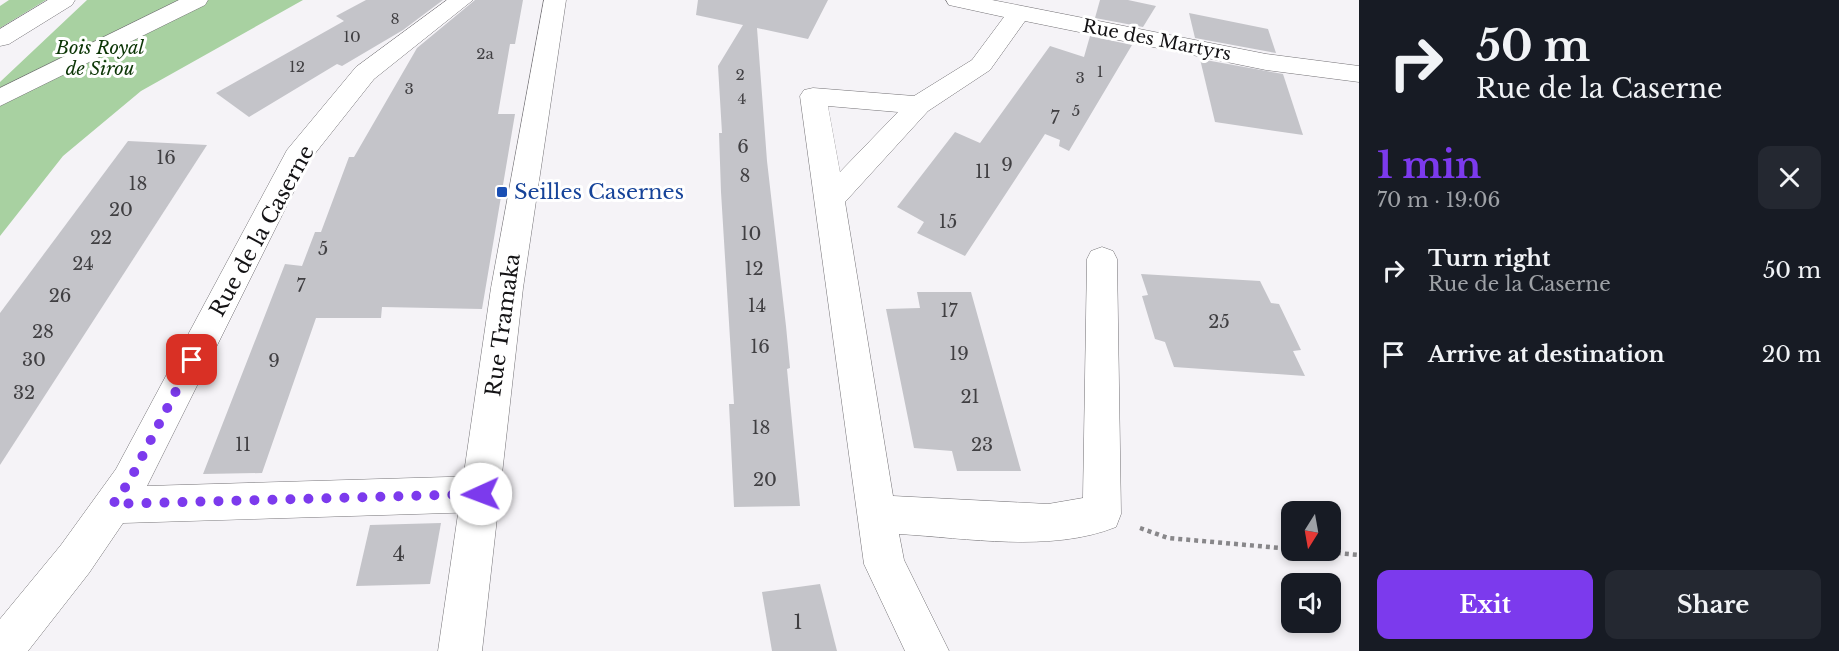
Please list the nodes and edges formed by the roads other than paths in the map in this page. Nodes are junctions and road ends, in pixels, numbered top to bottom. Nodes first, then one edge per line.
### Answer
1 (64, 0) edge
2 (197, 0) edge
3 (462, 0) edge
4 (555, 0) edge
5 (957, 0) edge
6 (1019, 13) junction
7 (0, 39) edge
8 (1359, 74) edge
9 (0, 98) edge
10 (919, 105) junction
11 (830, 200) junction
12 (1102, 259) dead end
13 (481, 494) junction
14 (113, 504) junction
15 (877, 514) junction
16 (2, 651) edge
17 (460, 651) edge
18 (927, 651) edge

1 - 7 street
2 - 9 street
3 - 14 street, Rue de la Caserne
4 - 13 street, Rue Tramaka
5 - 6 street, Rue des Martyrs
6 - 8 street, Rue des Martyrs
6 - 10 street
10 - 11 street
10 - 11 street
11 - 15 street
12 - 15 street
13 - 14 street
13 - 17 street, Rue Tramaka
14 - 16 street, Rue de la Caserne
15 - 18 street

